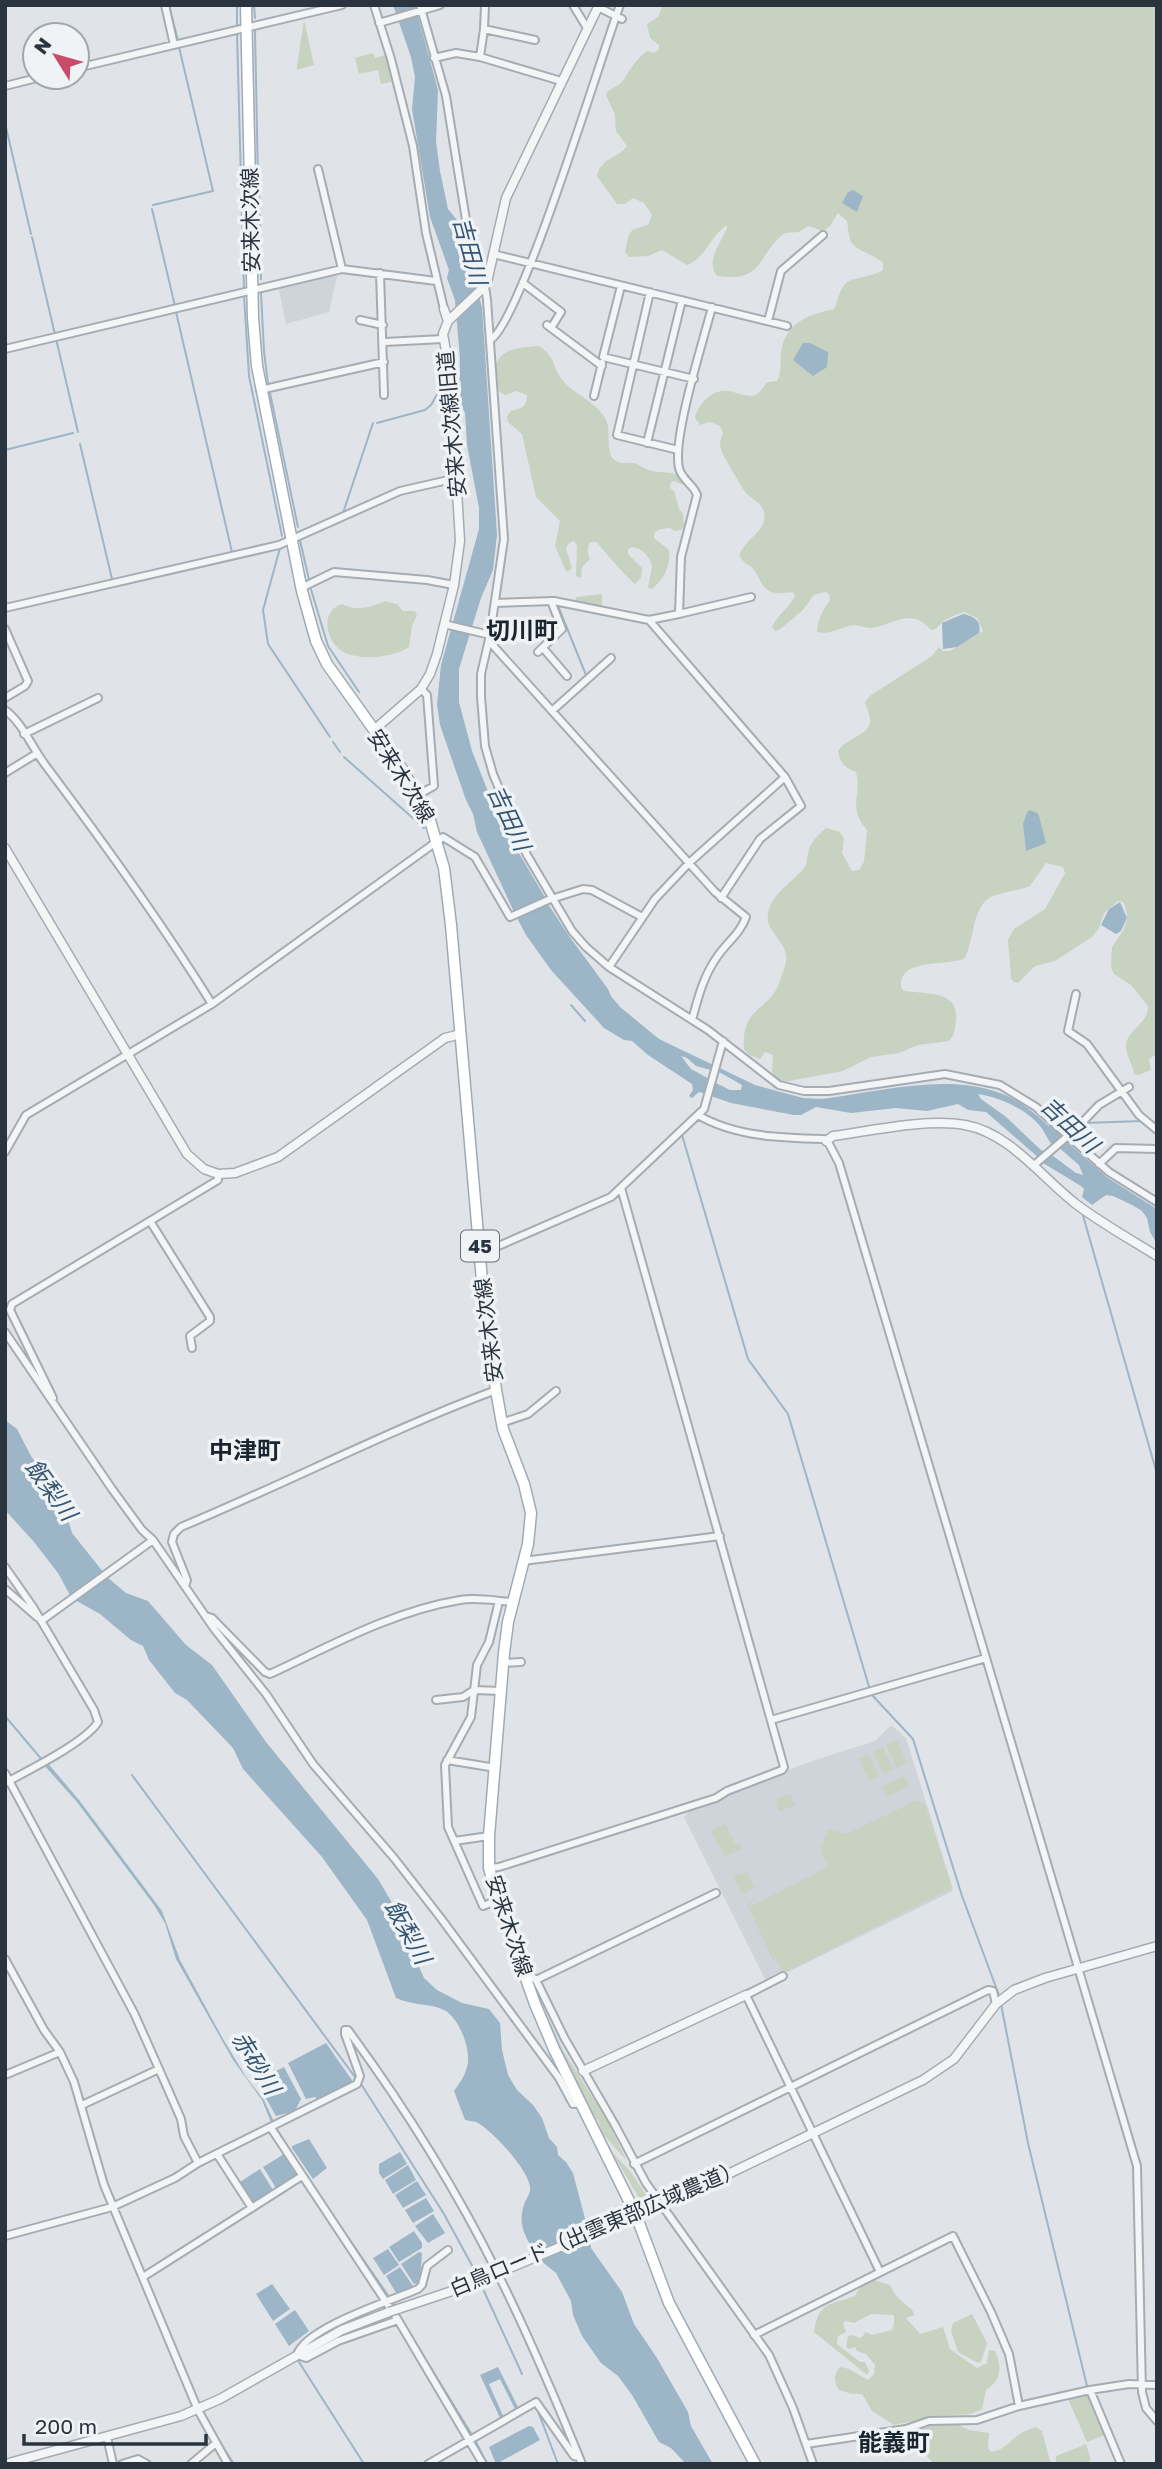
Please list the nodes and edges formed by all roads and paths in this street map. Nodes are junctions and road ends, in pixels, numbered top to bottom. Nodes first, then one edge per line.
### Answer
1 (165, 5) edge
2 (246, 5) edge
3 (304, 5) edge
4 (342, 5) edge
5 (374, 5) edge
6 (440, 5) edge
7 (485, 5) edge
8 (573, 5) edge
9 (620, 5) edge
10 (598, 6) edge
11 (420, 9) edge
12 (303, 15) junction
13 (619, 17) junction
14 (381, 22) junction
15 (587, 28) junction
16 (246, 29) junction
17 (484, 29) junction
18 (535, 40) dead end
19 (174, 45) junction
20 (480, 57) junction
21 (434, 58) junction
22 (91, 65) edge
23 (561, 81) junction
24 (318, 169) dead end
25 (823, 235) dead end
26 (493, 254) junction
27 (530, 264) junction
28 (342, 269) junction
29 (380, 272) junction
30 (436, 281) junction
31 (523, 284) junction
32 (621, 286) junction
33 (483, 288) junction
34 (252, 290) junction
35 (650, 292) junction
36 (682, 300) junction
37 (712, 307) junction
38 (444, 309) joint
39 (360, 320) dead end
40 (449, 320) junction
41 (768, 321) junction
42 (383, 325) junction
43 (787, 326) dead end
44 (443, 339) junction
45 (490, 340) junction
46 (384, 342) junction
47 (5, 349) edge
48 (603, 357) junction
49 (384, 362) junction
50 (634, 365) junction
51 (602, 366) junction
52 (663, 371) junction
53 (694, 379) junction
54 (260, 390) junction
55 (384, 395) dead end
56 (594, 396) dead end
57 (647, 443) junction
58 (678, 450) junction
59 (457, 478) junction
60 (291, 540) junction
61 (454, 585) junction
62 (301, 588) junction
63 (751, 597) dead end
64 (551, 601) junction
65 (495, 603) junction
66 (5, 608) edge
67 (679, 614) junction
68 (649, 620) junction
69 (447, 625) junction
70 (5, 629) edge
71 (488, 637) junction
72 (611, 658) dead end
73 (567, 676) dead end
74 (421, 689) junction
75 (5, 698) edge
76 (98, 698) dead end
77 (5, 710) edge
78 (553, 710) junction
79 (374, 730) junction
80 (24, 734) junction
81 (36, 754) junction
82 (5, 773) edge
83 (785, 777) junction
84 (418, 795) junction
85 (438, 841) junction
86 (5, 848) edge
87 (689, 863) junction
88 (721, 898) junction
89 (549, 900) junction
90 (642, 917) junction
91 (609, 967) junction
92 (1076, 994) dead end
93 (212, 1004) junction
94 (692, 1020) junction
95 (461, 1034) junction
96 (723, 1041) junction
97 (128, 1054) junction
98 (1129, 1087) dead end
99 (1122, 1091) junction
100 (698, 1115) junction
101 (1157, 1130) edge
102 (1068, 1136) junction
103 (826, 1140) junction
104 (1157, 1149) edge
105 (5, 1152) edge
106 (1099, 1164) junction
107 (1035, 1165) junction
108 (218, 1174) junction
109 (621, 1188) junction
110 (1157, 1202) edge
111 (150, 1221) junction
112 (480, 1254) junction
113 (1157, 1256) edge
114 (5, 1332) edge
115 (192, 1348) dead end
116 (496, 1390) junction
117 (556, 1391) dead end
118 (58, 1409) junction
119 (501, 1423) junction
120 (720, 1536) junction
121 (151, 1542) junction
122 (523, 1561) junction
123 (5, 1567) edge
124 (185, 1586) junction
125 (5, 1589) edge
126 (499, 1601) junction
127 (513, 1602) junction
128 (206, 1616) junction
129 (43, 1620) junction
130 (986, 1658) junction
131 (521, 1662) dead end
132 (503, 1664) junction
133 (474, 1690) junction
134 (501, 1691) junction
135 (436, 1700) dead end
136 (771, 1720) junction
137 (447, 1760) junction
138 (496, 1768) junction
139 (5, 1773) edge
140 (7, 1782) edge
141 (489, 1836) junction
142 (454, 1841) junction
143 (489, 1868) junction
144 (716, 1893) dead end
145 (498, 1900) junction
146 (1157, 1946) edge
147 (5, 1959) edge
148 (1079, 1968) junction
149 (523, 1970) junction
150 (783, 1976) dead end
151 (536, 1980) junction
152 (746, 1994) junction
153 (999, 2002) junction
154 (60, 2052) junction
155 (159, 2069) junction
156 (583, 2071) junction
157 (5, 2075) edge
158 (790, 2087) junction
159 (582, 2104) junction
160 (82, 2105) junction
161 (274, 2126) junction
162 (813, 2133) junction
163 (217, 2154) junction
164 (198, 2163) junction
165 (634, 2164) junction
166 (302, 2176) junction
167 (113, 2207) junction
168 (252, 2208) junction
169 (632, 2217) junction
170 (5, 2236) edge
171 (448, 2250) dead end
172 (499, 2272) junction
173 (880, 2272) junction
174 (143, 2277) junction
175 (388, 2301) junction
176 (398, 2320) junction
177 (754, 2334) junction
178 (297, 2355) junction
179 (1142, 2385) junction
180 (1157, 2385) edge
181 (1090, 2390) junction
182 (1019, 2406) junction
183 (198, 2410) junction
184 (1157, 2421) edge
185 (107, 2437) junction
186 (470, 2439) junction
187 (216, 2443) junction
188 (806, 2444) junction
189 (581, 2460) edge
190 (5, 2464) edge
191 (113, 2464) edge
192 (122, 2464) edge
193 (147, 2464) edge
194 (191, 2464) edge
195 (228, 2464) edge
196 (428, 2464) edge
197 (483, 2464) edge
198 (755, 2464) edge
199 (813, 2464) edge
200 (1121, 2464) edge

1 - 19 street
2 - 16 main road, 安来木次線 / 45
3 - 12 street
4 - 12 street
5 - 14 street
6 - 11 street
7 - 17 street
8 - 15 street
9 - 13 street
10 - 13 street
10 - 15 street
11 - 14 street
11 - 21 street
12 - 16 street
13 - 27 street
14 - 30 street
15 - 23 street
16 - 19 street
16 - 34 main road, 安来木次線 / 45
17 - 18 street
17 - 20 street
19 - 22 street
20 - 21 street
20 - 23 street
21 - 33 street
23 - 26 street
24 - 28 street
25 - 41 street
26 - 27 street
26 - 33 street
27 - 31 street
27 - 32 street
28 - 29 street
28 - 34 street
29 - 30 street
29 - 42 street
30 - 38 street
31 - 45 street
31 - 51 street
32 - 35 street
32 - 48 street
33 - 40 street, 安来木次線旧道
33 - 45 street
34 - 47 street
34 - 54 main road, 安来木次線 / 45
35 - 36 street
35 - 50 street
36 - 37 street
36 - 52 street
37 - 41 street
37 - 53 street
38 - 40 street
39 - 42 street
40 - 44 street, 安来木次線旧道
41 - 43 street
42 - 46 street
44 - 46 street
44 - 59 street, 安来木次線旧道
45 - 65 street
46 - 49 street
48 - 50 street
48 - 51 street
49 - 54 street
49 - 55 street
50 - 52 street
50 - 57 street
51 - 56 street
52 - 53 street
52 - 57 street
53 - 58 street
54 - 60 main road, 安来木次線 / 45
57 - 58 street
58 - 67 street
59 - 60 street
59 - 61 street, 安来木次線旧道
60 - 62 main road, 安来木次線 / 45
60 - 66 street
61 - 62 street
61 - 69 street, 安来木次線旧道
62 - 79 main road, 安来木次線 / 45
63 - 67 street
64 - 65 street
64 - 68 street
64 - 73 street
65 - 71 street
67 - 68 street
68 - 83 street
69 - 71 street
69 - 74 street, 安来木次線旧道
70 - 75 street
71 - 78 street
71 - 89 street
72 - 78 street
74 - 79 street, 安来木次線旧道
74 - 84 street
76 - 80 street
77 - 80 street
78 - 87 street
79 - 84 main road, 安来木次線 / 45
80 - 81 street
81 - 82 street
81 - 93 street
83 - 87 street
83 - 88 street
84 - 85 main road, 安来木次線 / 45
85 - 89 street
85 - 93 street
85 - 95 main road, 安来木次線 / 45
86 - 97 street
87 - 88 street
87 - 90 street
88 - 94 street
89 - 90 street
89 - 91 street
90 - 91 street
91 - 94 street
92 - 99 street
93 - 97 street
94 - 96 street
95 - 108 street
95 - 112 main road, 安来木次線 / 45
96 - 100 street
96 - 102 street
97 - 105 street
97 - 108 street
98 - 99 street
99 - 101 street
99 - 102 street
100 - 103 street
100 - 109 street
102 - 106 street
102 - 107 street
103 - 107 street
103 - 130 street
104 - 106 street
106 - 110 street
107 - 113 street
108 - 111 street
109 - 112 street
109 - 120 street
111 - 115 street
111 - 118 street
112 - 116 main road, 安来木次線 / 45
114 - 118 street
116 - 119 main road, 安来木次線 / 45
116 - 124 street
117 - 119 street
118 - 121 street
119 - 122 main road, 安来木次線 / 45
120 - 122 street
120 - 136 street
121 - 124 street
121 - 129 street
122 - 127 main road, 安来木次線 / 45
123 - 129 street
124 - 128 street
125 - 129 street
126 - 127 street
126 - 128 street
126 - 133 street
127 - 132 main road, 安来木次線 / 45
128 - 159 street
129 - 140 street
130 - 136 street
130 - 148 street
131 - 132 street
132 - 134 main road, 安来木次線 / 45
133 - 134 street
133 - 135 street
133 - 137 street
134 - 138 main road, 安来木次線 / 45
136 - 143 street
137 - 138 street
137 - 142 street
138 - 141 main road, 安来木次線 / 45
139 - 140 street
140 - 155 street
141 - 142 street
141 - 143 main road, 安来木次線 / 45
142 - 145 street
143 - 145 main road, 安来木次線 / 45
144 - 151 street
145 - 149 main road, 安来木次線 / 45
146 - 148 street, 白鳥ロード（出雲東部広域農道）
147 - 154 street
148 - 153 street, 白鳥ロード（出雲東部広域農道）
148 - 179 street
149 - 151 street
149 - 159 main road, 安来木次線 / 45
150 - 152 street
151 - 156 street
152 - 156 street
152 - 158 street
153 - 158 street
153 - 162 street, 白鳥ロード（出雲東部広域農道）
154 - 157 street
154 - 160 street
155 - 160 street
155 - 164 street
156 - 165 street
158 - 162 street
158 - 165 street
159 - 169 main road, 安来木次線 / 45
160 - 167 street
161 - 163 street
161 - 166 street
161 - 172 street
162 - 169 street, 白鳥ロード（出雲東部広域農道）, bridge
162 - 173 street
163 - 164 street
163 - 168 street
164 - 167 street
165 - 177 street
166 - 168 street
166 - 175 street
167 - 170 street
167 - 174 street
168 - 174 street
169 - 172 street, 白鳥ロード（出雲東部広域農道）
169 - 198 main road, 安来木次線 / 45
171 - 175 street
172 - 178 street, 白鳥ロード（出雲東部広域農道）, bridge
172 - 189 street
173 - 177 street
173 - 182 street
174 - 183 street
175 - 176 street
175 - 178 street
176 - 178 street
176 - 186 street
177 - 188 street
178 - 183 street, 白鳥ロード（出雲東部広域農道）
179 - 180 street
179 - 181 street
179 - 184 street
181 - 182 street
181 - 200 street
182 - 188 street
183 - 185 street, 白鳥ロード（出雲東部広域農道）
183 - 187 street
185 - 190 street, 白鳥ロード（出雲東部広域農道）
185 - 191 street
186 - 189 street
186 - 196 street
186 - 197 street
187 - 194 street
187 - 195 street
188 - 199 street
192 - 193 street

